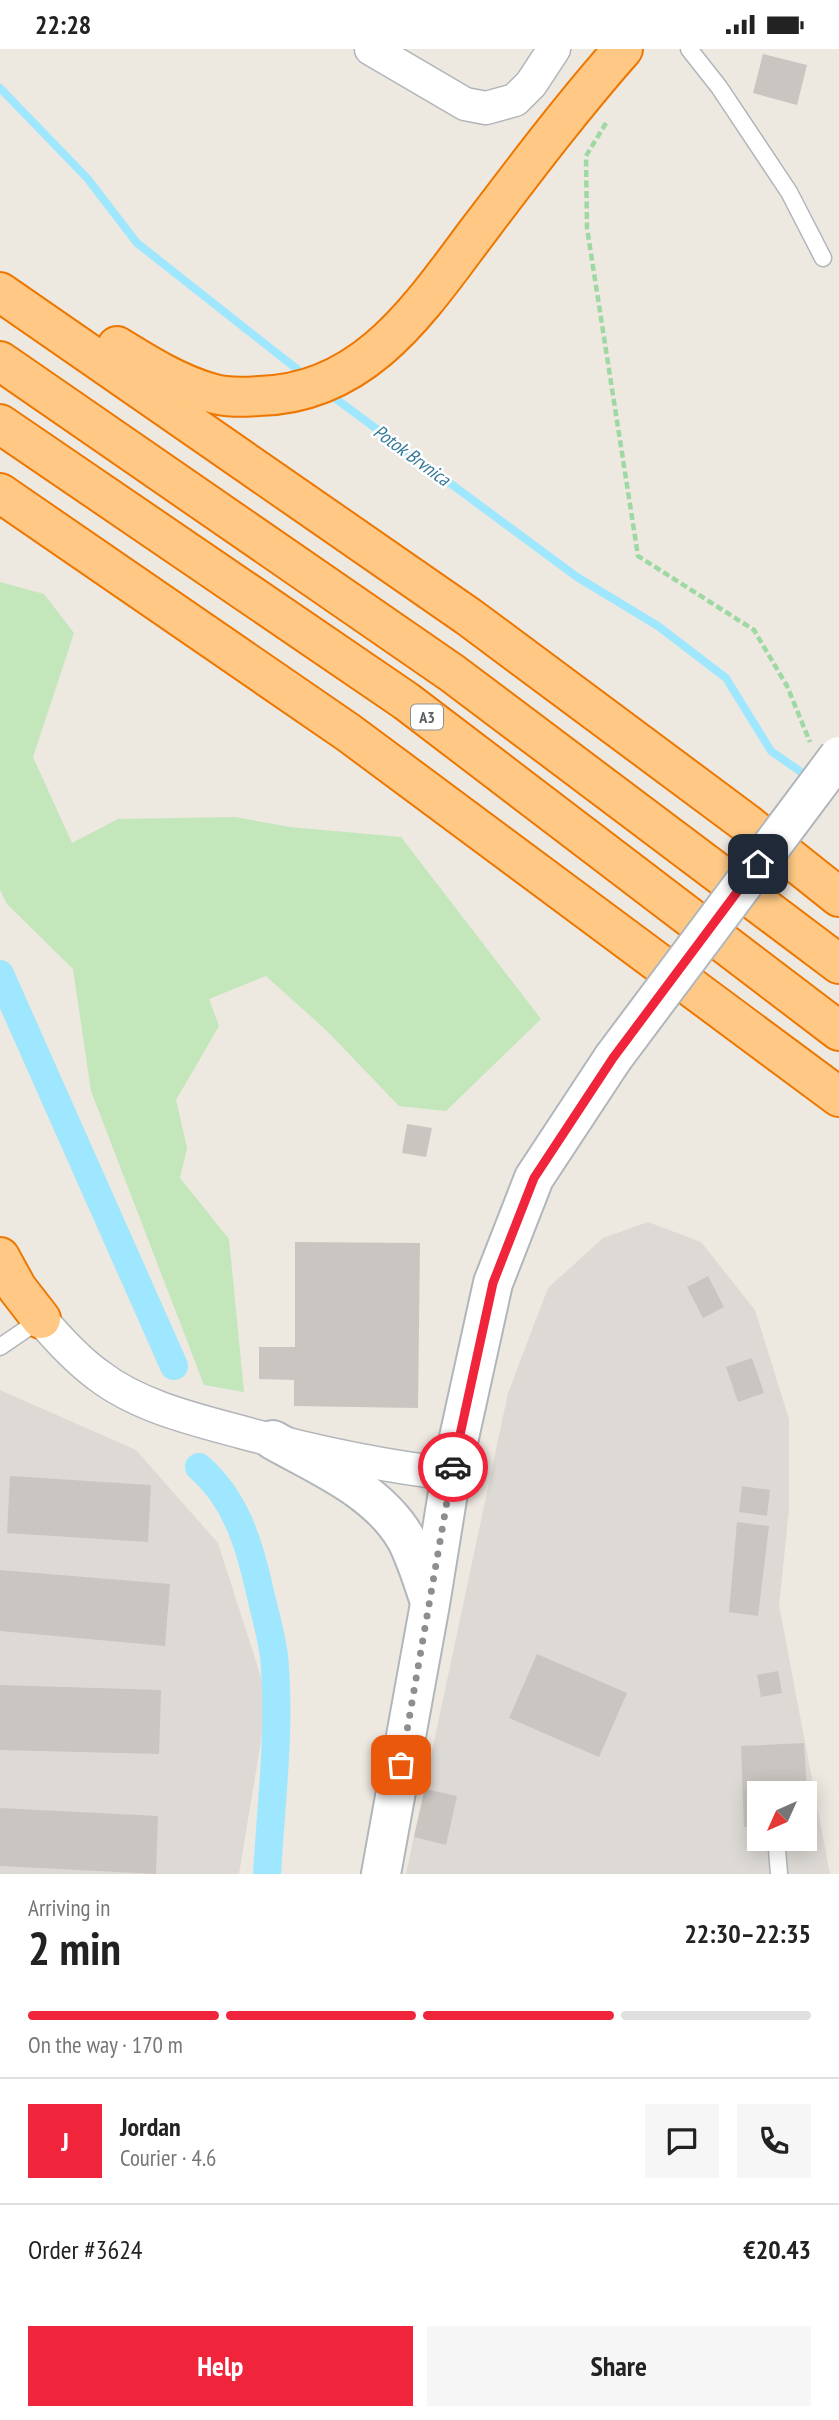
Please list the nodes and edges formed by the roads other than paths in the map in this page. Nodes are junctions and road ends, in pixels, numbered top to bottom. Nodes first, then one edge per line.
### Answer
1 (370, 49) edge
2 (554, 49) edge
3 (622, 49) edge
4 (689, 49) edge
5 (823, 258) dead end
6 (6, 296) edge
7 (0, 361) edge
8 (0, 425) edge
9 (0, 493) edge
10 (825, 750) edge
11 (839, 897) edge
12 (839, 964) edge
13 (839, 1031) edge
14 (839, 1097) edge
15 (0, 1257) edge
16 (41, 1319) junction
17 (0, 1347) edge
18 (273, 1440) junction
19 (451, 1474) junction
20 (430, 1604) junction
21 (777, 1851) edge
22 (381, 1874) edge
23 (779, 1874) edge

1 - 2 street
3 - 6 highway
4 - 5 lane
6 - 11 highway
7 - 12 highway
8 - 13 highway, A3
9 - 14 highway
10 - 19 main road, bridge
15 - 16 highway
16 - 17 lane
16 - 18 street
18 - 19 street
18 - 20 main road
19 - 20 main road
20 - 22 main road
21 - 23 lane

